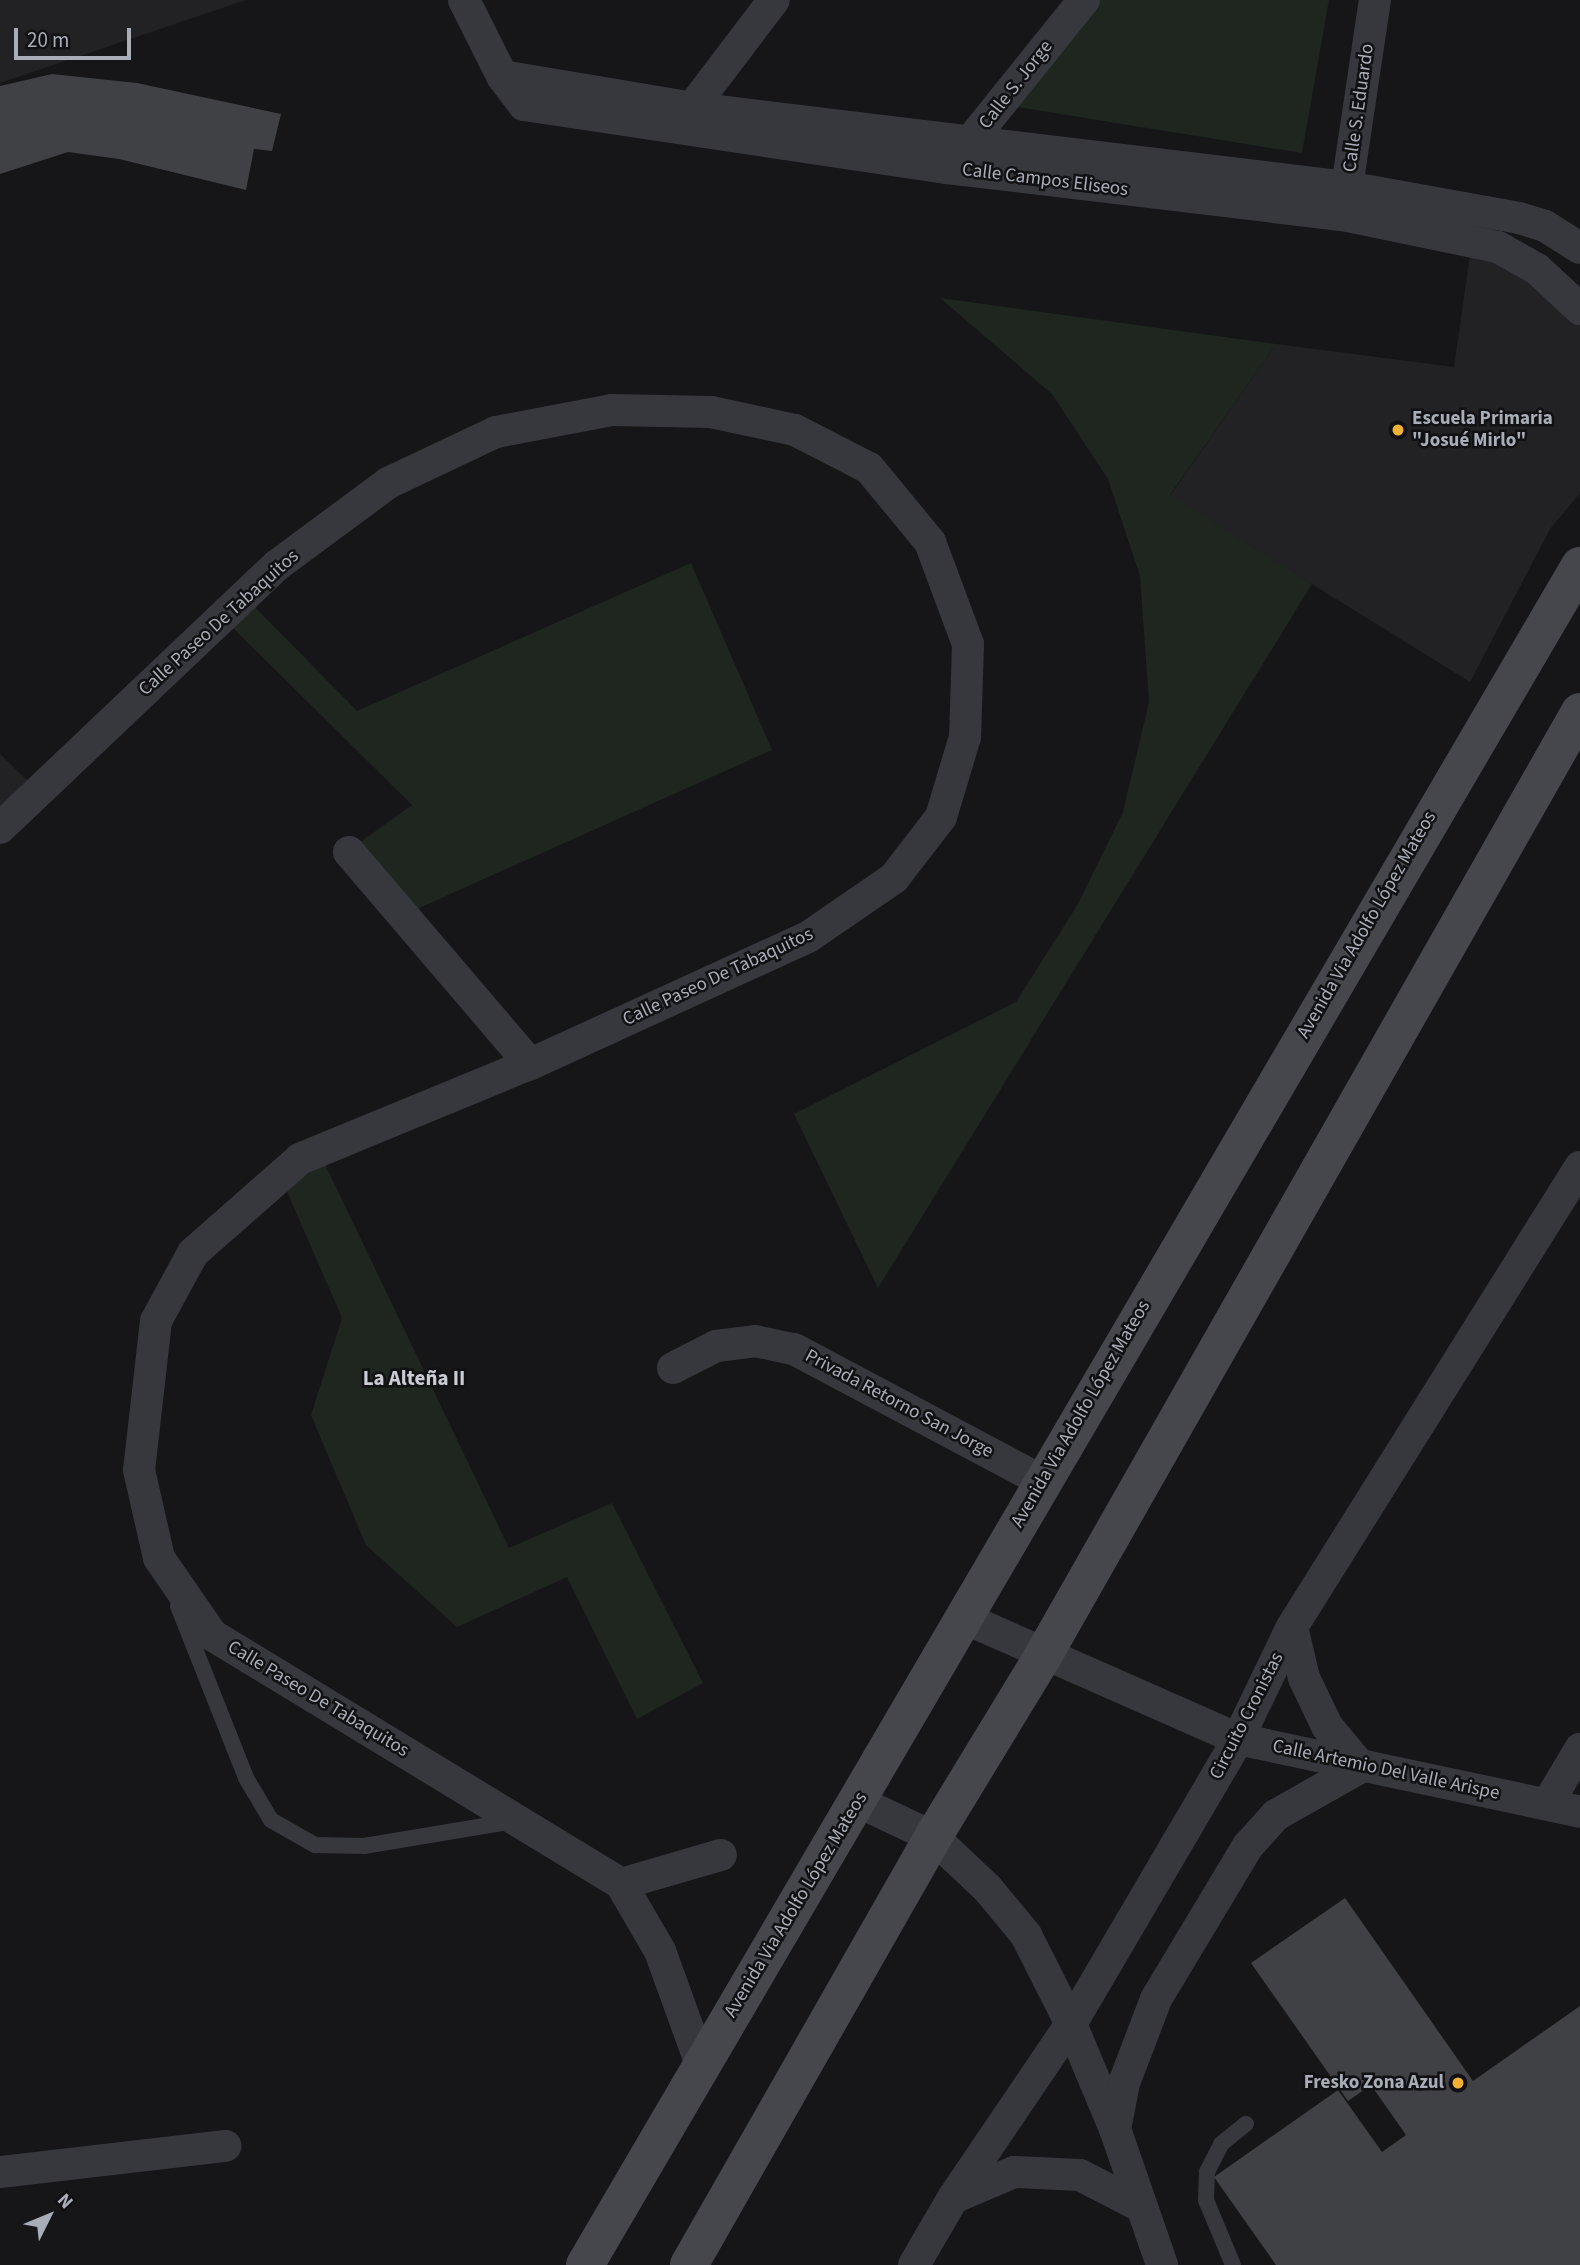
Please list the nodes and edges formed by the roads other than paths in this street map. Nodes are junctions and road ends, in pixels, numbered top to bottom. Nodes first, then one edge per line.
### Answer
1 (464, 0) edge
2 (774, 0) edge
3 (1084, 0) edge
4 (1375, 0) edge
5 (684, 119) junction
6 (971, 142) junction
7 (947, 168) junction
8 (1345, 201) junction
9 (1578, 236) edge
10 (1580, 309) edge
11 (1580, 566) edge
12 (1580, 712) edge
13 (0, 828) edge
14 (349, 852) dead end
15 (530, 1064) junction
16 (1580, 1167) edge
17 (673, 1368) dead end
18 (1042, 1481) junction
19 (159, 1558) junction
20 (964, 1618) junction
21 (1292, 1627) junction
22 (1043, 1656) junction
23 (1238, 1739) junction
24 (1580, 1749) edge
25 (1361, 1767) junction
26 (859, 1802) junction
27 (1548, 1803) junction
28 (1580, 1812) edge
29 (517, 1821) junction
30 (933, 1837) junction
31 (721, 1855) dead end
32 (621, 1884) junction
33 (1071, 2024) junction
34 (701, 2064) junction
35 (1245, 2124) dead end
36 (1115, 2129) junction
37 (226, 2146) dead end
38 (0, 2172) edge
39 (953, 2198) junction
40 (1138, 2205) junction
41 (585, 2265) edge
42 (689, 2265) edge
43 (914, 2265) edge
44 (1162, 2265) edge
45 (1233, 2265) edge

1 - 5 street, Calle Campos Eliseos
2 - 5 street
3 - 6 street, Calle S. Jorge
4 - 8 street, Calle S. Eduardo
5 - 6 street, Calle Campos Eliseos
5 - 7 street, Calle Campos Eliseos
6 - 7 street, Calle S. Jorge
6 - 8 street, Calle Campos Eliseos
7 - 8 street, Calle Campos Eliseos
8 - 9 street, Calle Campos Eliseos
8 - 10 street, Calle Campos Eliseos
11 - 18 main road, Avenida Via Adolfo López Mateos
12 - 22 main road
13 - 15 street, Calle Paseo De Tabaquitos
14 - 15 street
15 - 19 street, Calle Paseo De Tabaquitos
16 - 21 street, Circuito Cronistas
17 - 18 street, Privada Retorno San Jorge
18 - 20 main road, Avenida Via Adolfo López Mateos
19 - 29 street, Calle Paseo De Tabaquitos
19 - 29 lane
20 - 22 street, Calle Artemio Del Valle Arispe
20 - 26 main road, Avenida Via Adolfo López Mateos
21 - 23 street, Circuito Cronistas
21 - 25 street
22 - 23 street, Calle Artemio Del Valle Arispe
22 - 30 main road
23 - 25 street, Calle Artemio Del Valle Arispe
23 - 33 street, Circuito Cronistas
24 - 27 street
25 - 27 street, Calle Artemio Del Valle Arispe
25 - 36 street
26 - 30 street
26 - 34 main road, Avenida Via Adolfo López Mateos
27 - 28 street, Calle Artemio Del Valle Arispe
29 - 32 street, Calle Paseo De Tabaquitos
30 - 33 street
30 - 42 main road
31 - 32 street
32 - 34 street, Calle Paseo De Tabaquitos
33 - 36 street
33 - 39 street, Circuito Cronistas
34 - 41 main road, Avenida Via Adolfo López Mateos
35 - 45 lane
36 - 40 street
37 - 38 street
39 - 40 street
39 - 43 street, Circuito Cronistas
40 - 44 street

